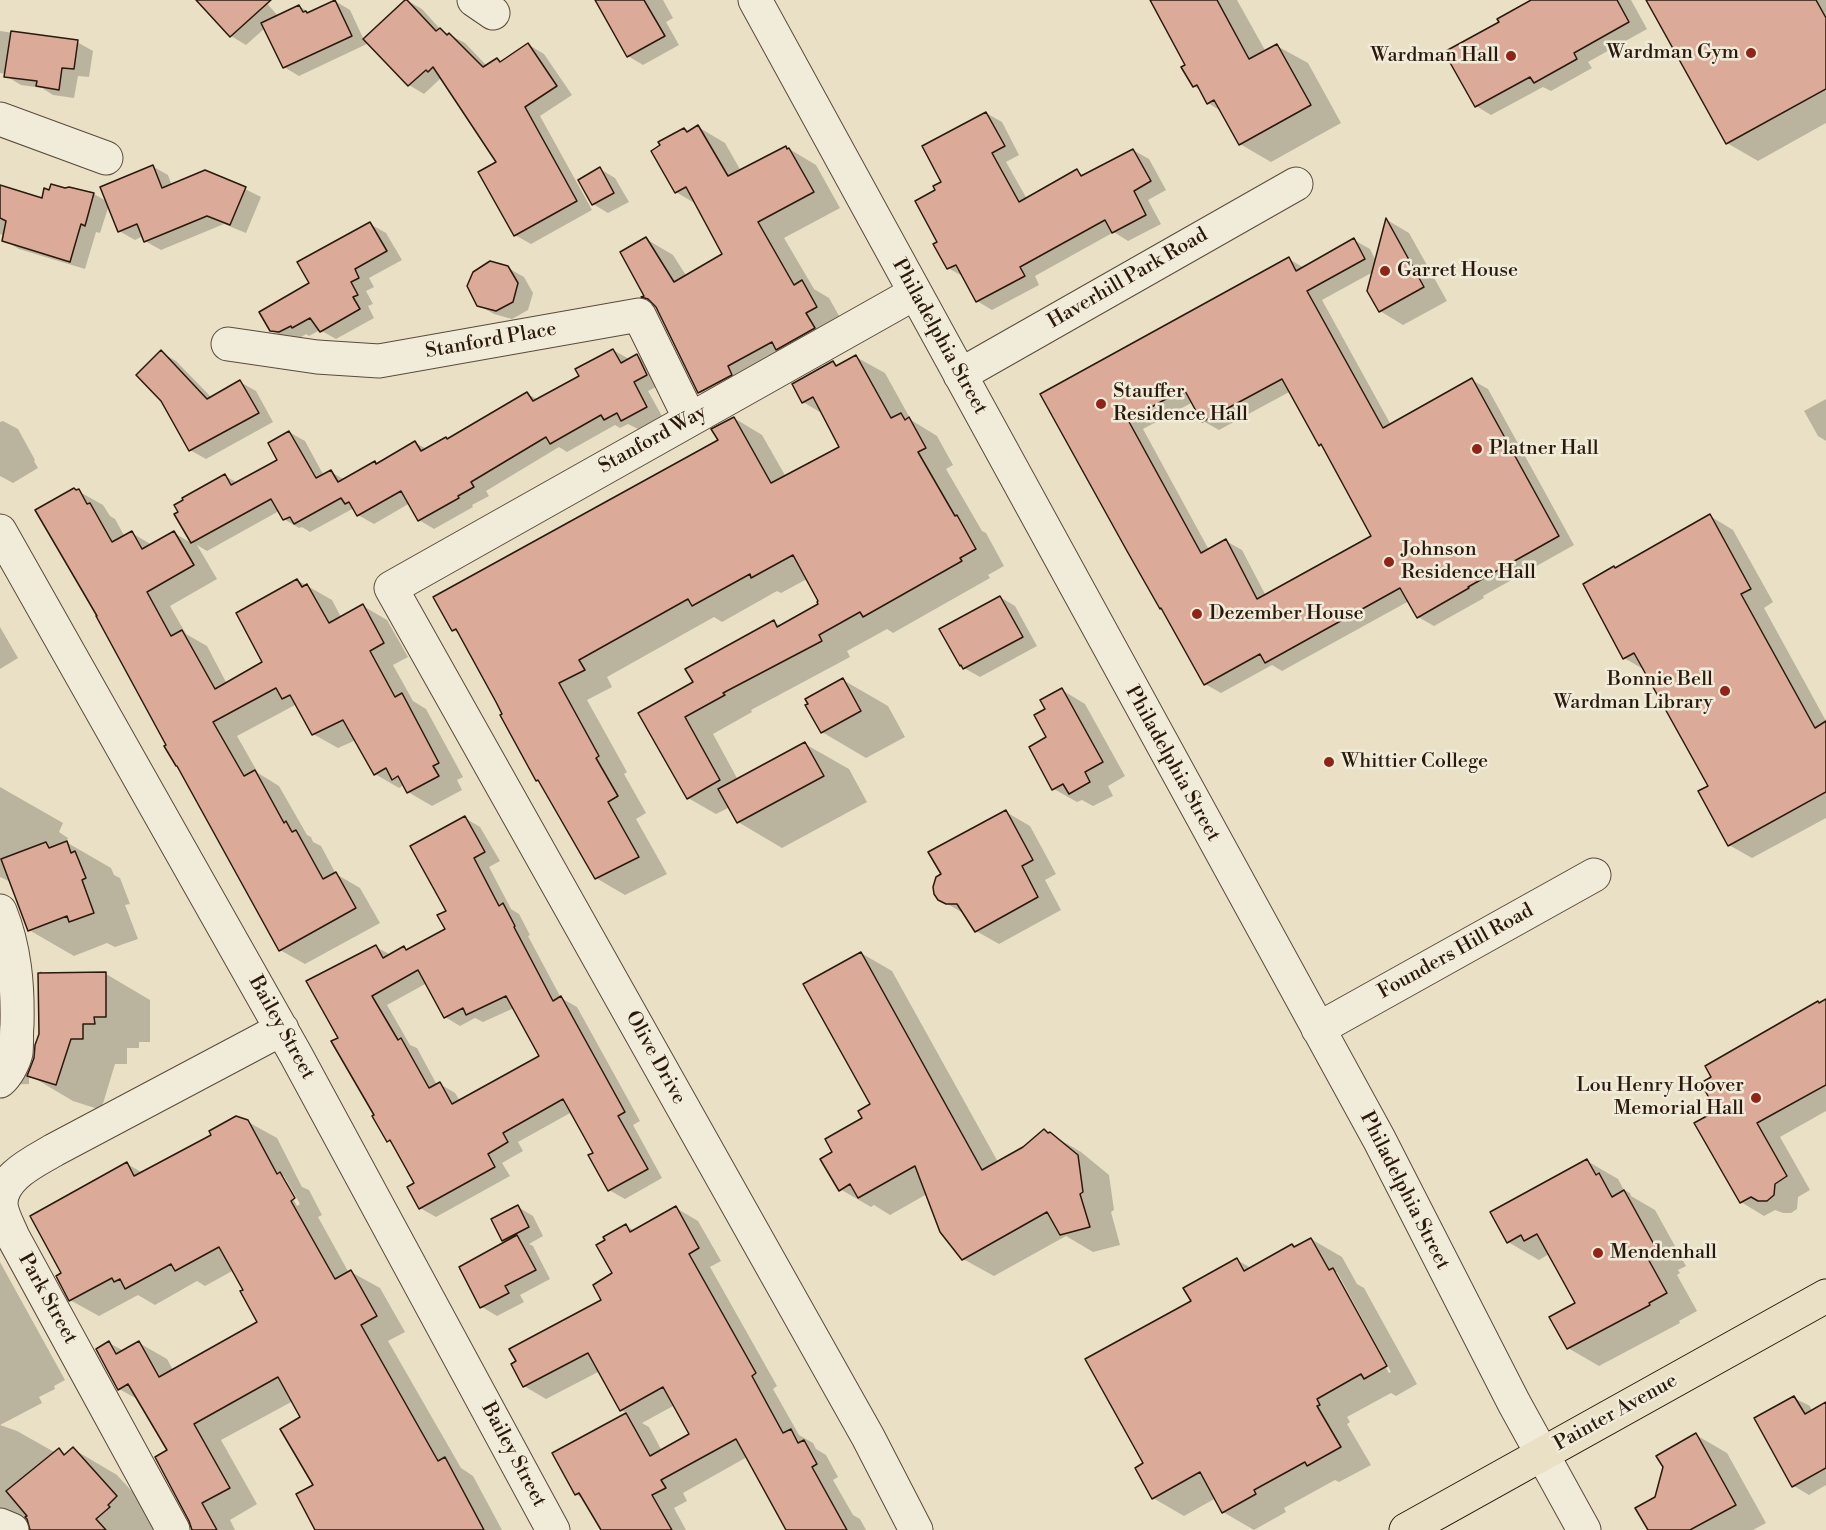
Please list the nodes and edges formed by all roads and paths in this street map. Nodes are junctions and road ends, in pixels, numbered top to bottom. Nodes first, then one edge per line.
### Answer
1 (755, 0) edge
2 (0, 119) edge
3 (106, 158) dead end
4 (1296, 184) dead end
5 (915, 293) junction
6 (228, 344) dead end
7 (960, 375) junction
8 (690, 419) junction
9 (0, 531) edge
10 (391, 588) joint
11 (1594, 875) dead end
12 (0, 911) edge
13 (282, 1029) junction
14 (1318, 1029) junction
15 (0, 1081) edge
16 (1826, 1296) edge
17 (1542, 1454) junction
18 (0, 1525) edge
19 (12, 1530) edge
20 (173, 1530) edge
21 (553, 1530) edge
22 (916, 1530) edge
23 (1406, 1530) edge
24 (1584, 1530) edge

1 - 5 street, Philadelphia Street
2 - 3 street
4 - 7 street, Haverhill Park Road
5 - 7 street, Philadelphia Street
5 - 8 street, Stanford Way
6 - 8 street, Stanford Place
7 - 14 street, Philadelphia Street
8 - 10 street, Stanford Way
9 - 13 street, Bailey Street
10 - 22 street, Olive Drive
11 - 14 street, Founders Hill Road
12 - 15 street
13 - 20 street, Park Street
13 - 21 street, Bailey Street
14 - 17 street, Philadelphia Street
16 - 17 main road, Painter Avenue
17 - 23 main road, Painter Avenue
17 - 24 street, Philadelphia Street
18 - 19 street

